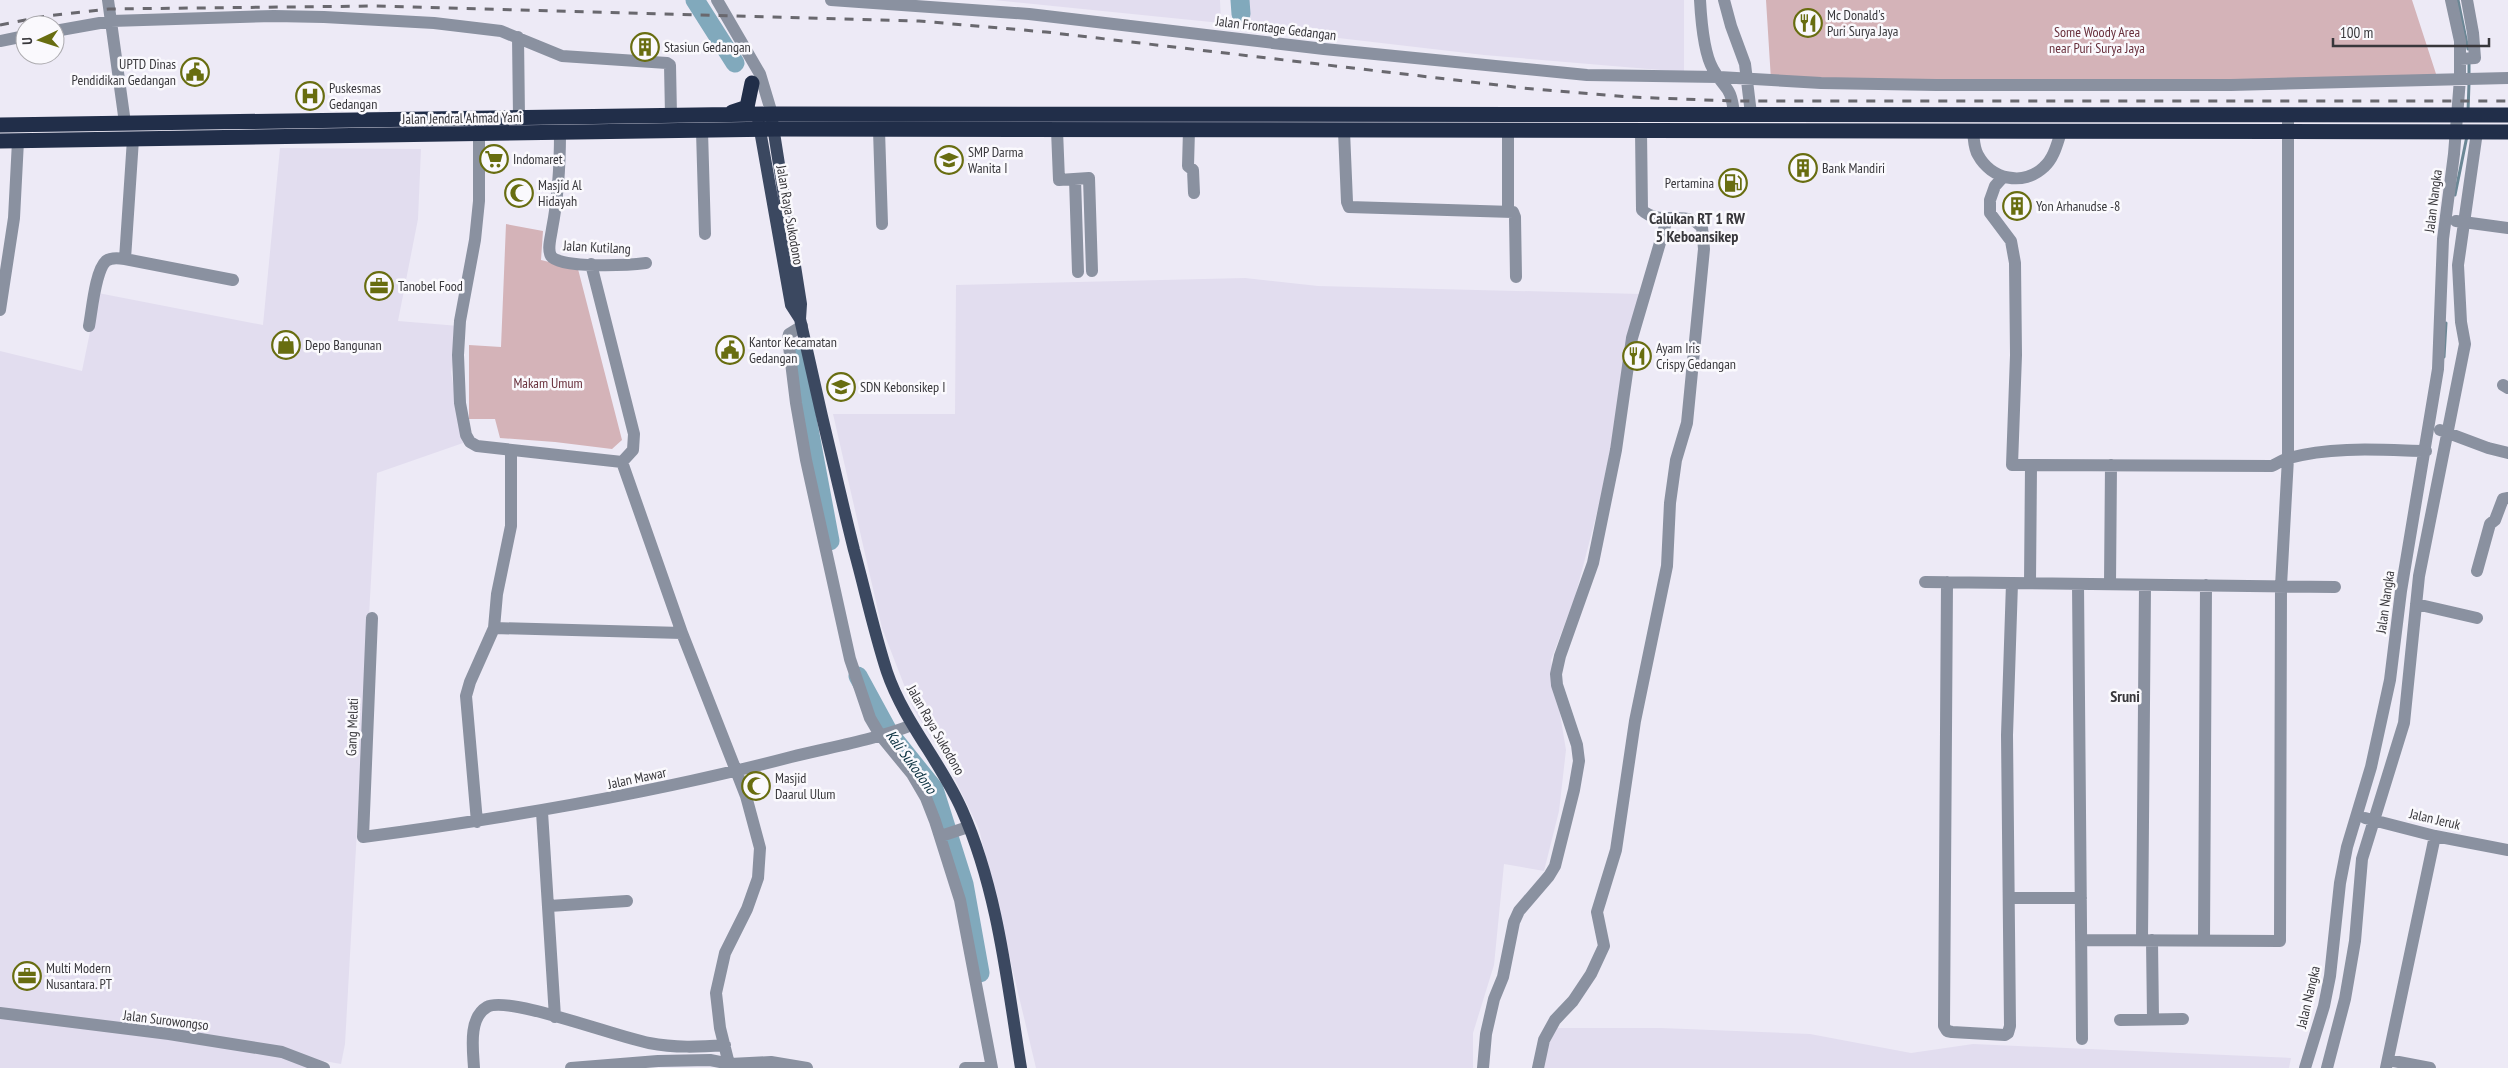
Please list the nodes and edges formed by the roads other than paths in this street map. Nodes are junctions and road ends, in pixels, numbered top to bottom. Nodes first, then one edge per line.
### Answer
1 (108, 0) edge
2 (717, 0) edge
3 (831, 0) edge
4 (1700, 0) edge
5 (1724, 0) edge
6 (2451, 0) edge
7 (2466, 0) edge
8 (111, 21) junction
9 (65, 29) edge
10 (518, 37) junction
11 (15, 38) edge
12 (0, 41) edge
13 (748, 52) junction
14 (2465, 59) junction
15 (1719, 76) junction
16 (2508, 78) edge
17 (1748, 79) junction
18 (2466, 79) junction
19 (752, 83) junction
20 (721, 114) junction
21 (764, 114) junction
22 (1734, 114) junction
23 (1751, 114) junction
24 (2288, 114) junction
25 (671, 115) junction
26 (2466, 115) junction
27 (2508, 115) edge
28 (519, 117) junction
29 (125, 123) junction
30 (0, 125) edge
31 (767, 129) junction
32 (702, 130) junction
33 (879, 130) junction
34 (1057, 130) junction
35 (1189, 130) junction
36 (1344, 131) junction
37 (1508, 131) junction
38 (1641, 131) junction
39 (1735, 132) junction
40 (1752, 132) junction
41 (1973, 132) junction
42 (2061, 132) junction
43 (2508, 132) edge
44 (560, 133) junction
45 (2289, 133) junction
46 (2467, 133) junction
47 (479, 134) junction
48 (133, 139) junction
49 (0, 141) edge
50 (18, 141) junction
51 (2003, 177) junction
52 (1075, 179) junction
53 (1194, 193) dead end
54 (1508, 211) junction
55 (1667, 220) junction
56 (2454, 220) junction
57 (882, 224) dead end
58 (2508, 228) edge
59 (705, 234) dead end
60 (125, 259) junction
61 (646, 263) dead end
62 (592, 264) junction
63 (1092, 271) dead end
64 (1078, 272) dead end
65 (1516, 276) dead end
66 (233, 280) dead end
67 (0, 310) edge
68 (801, 322) junction
69 (89, 326) dead end
70 (2438, 429) junction
71 (511, 450) junction
72 (2426, 451) junction
73 (2508, 453) edge
74 (2288, 458) junction
75 (622, 462) junction
76 (2111, 465) junction
77 (2031, 466) junction
78 (2508, 498) edge
79 (2477, 571) dead end
80 (1926, 582) dead end
81 (1947, 582) junction
82 (2012, 583) junction
83 (2030, 583) junction
84 (2078, 584) junction
85 (2110, 584) junction
86 (2145, 585) junction
87 (2206, 586) junction
88 (2282, 586) junction
89 (2335, 587) dead end
90 (2416, 604) junction
91 (372, 618) dead end
92 (2477, 618) dead end
93 (494, 628) junction
94 (682, 633) junction
95 (908, 727) junction
96 (882, 734) junction
97 (2380, 734) junction
98 (2396, 741) junction
99 (737, 772) junction
100 (542, 812) junction
101 (2356, 817) junction
102 (2372, 819) junction
103 (477, 822) junction
104 (966, 828) junction
105 (942, 836) junction
106 (2435, 836) junction
107 (362, 837) joint
108 (2508, 850) edge
109 (2011, 898) junction
110 (2081, 898) junction
111 (627, 901) dead end
112 (549, 906) junction
113 (2337, 922) junction
114 (2355, 923) junction
115 (2336, 938) junction
116 (2081, 940) junction
117 (2147, 940) junction
118 (2204, 940) junction
119 (2353, 941) junction
120 (0, 1013) edge
121 (555, 1017) junction
122 (2153, 1019) junction
123 (2183, 1019) dead end
124 (2120, 1020) dead end
125 (2082, 1039) dead end
126 (729, 1059) edge
127 (2387, 1064) edge
128 (324, 1068) edge
129 (474, 1068) edge
130 (571, 1068) edge
131 (807, 1068) edge
132 (965, 1068) edge
133 (992, 1068) edge
134 (1021, 1068) edge
135 (1483, 1068) edge
136 (1538, 1068) edge
137 (2305, 1068) edge
138 (2327, 1068) edge
139 (2430, 1068) edge

1 - 8 street
2 - 13 street
3 - 15 street, Jalan Frontage Gedangan
4 - 15 street
5 - 17 street
6 - 14 street
7 - 14 street
8 - 9 street
8 - 10 street
8 - 29 street
10 - 25 street
10 - 28 street
11 - 12 street
13 - 19 street
13 - 21 street
14 - 18 street
15 - 17 street, Jalan Frontage Gedangan
15 - 22 street
16 - 18 street, Jalan Frontage Gedangan
17 - 18 street, Jalan Frontage Gedangan
17 - 23 street
18 - 26 street
19 - 20 highway
19 - 21 street
20 - 21 highway, Jalan Jendral Ahmad Yani
20 - 25 highway, Jalan Jendral Ahmad Yani
21 - 22 highway, Jalan Jendral Ahmad Yani
21 - 31 main road, Jalan Raya Sukodono
22 - 23 highway, Jalan Jendral Ahmad Yani
22 - 39 highway
23 - 24 highway, Jalan Jendral Ahmad Yani
23 - 40 highway
24 - 26 highway, Jalan Jendral Ahmad Yani
24 - 45 street
25 - 28 highway, Jalan Jendral Ahmad Yani
26 - 27 highway, Jalan Jendral Ahmad Yani
26 - 46 street
28 - 29 highway, Jalan Jendral Ahmad Yani
29 - 30 highway, Jalan Jendral Ahmad Yani
31 - 32 highway, Jalan Jendral Ahmad Yani
31 - 33 highway, Jalan Jendral Ahmad Yani
31 - 68 main road, Jalan Raya Sukodono
32 - 44 highway, Jalan Jendral Ahmad Yani
32 - 59 street
33 - 34 highway, Jalan Jendral Ahmad Yani
33 - 57 street
34 - 35 highway, Jalan Jendral Ahmad Yani
34 - 52 street
35 - 36 highway, Jalan Jendral Ahmad Yani
35 - 53 street
36 - 37 highway, Jalan Jendral Ahmad Yani
36 - 54 street
37 - 38 highway, Jalan Jendral Ahmad Yani
37 - 54 street
38 - 39 highway, Jalan Jendral Ahmad Yani
38 - 55 street
39 - 40 highway, Jalan Jendral Ahmad Yani
40 - 41 highway, Jalan Jendral Ahmad Yani
41 - 42 highway, Jalan Jendral Ahmad Yani
41 - 51 street
42 - 45 highway, Jalan Jendral Ahmad Yani
42 - 51 street
43 - 46 highway, Jalan Jendral Ahmad Yani
44 - 47 highway, Jalan Jendral Ahmad Yani
44 - 62 street, Jalan Kutilang
45 - 46 highway, Jalan Jendral Ahmad Yani
45 - 74 street
46 - 56 street, Jalan Nangka
46 - 56 street
47 - 48 highway, Jalan Jendral Ahmad Yani
47 - 71 street
48 - 50 highway, Jalan Jendral Ahmad Yani
48 - 60 street
49 - 50 highway, Jalan Jendral Ahmad Yani
50 - 67 street
51 - 77 street
52 - 63 street
52 - 64 street
54 - 65 street
55 - 135 street
55 - 136 street
56 - 58 street
56 - 70 street, Jalan Nangka
56 - 70 street
60 - 66 street
60 - 69 street
61 - 62 street, Jalan Kutilang
62 - 75 street
68 - 95 main road, Jalan Raya Sukodono
68 - 96 street
70 - 72 street, Jalan Nangka
70 - 73 street
70 - 90 street
71 - 75 street
71 - 93 street
72 - 74 street
72 - 97 street, Jalan Nangka
74 - 76 street
74 - 88 street
75 - 94 street
76 - 77 street
76 - 85 street
77 - 83 street
78 - 79 street
80 - 81 street
81 - 82 street
81 - 109 street
82 - 83 street
82 - 109 street
83 - 84 street
84 - 85 street
84 - 110 street
85 - 86 street
86 - 87 street
86 - 117 street
87 - 88 street
87 - 118 street
88 - 89 street
88 - 118 street
90 - 92 street
90 - 98 street
91 - 107 street, Gang Melati
93 - 94 street
93 - 103 street
94 - 99 street
95 - 96 street, Jalan Mawar
95 - 104 main road, Jalan Raya Sukodono
96 - 99 street, Jalan Mawar
96 - 105 street
97 - 98 street
97 - 101 street, Jalan Nangka
98 - 102 street
99 - 100 street, Jalan Mawar
99 - 126 street
100 - 103 street, Jalan Mawar
100 - 112 street
101 - 102 street, Jalan Jeruk
101 - 113 street, Jalan Nangka
102 - 106 street, Jalan Jeruk
102 - 114 street
103 - 107 street, Jalan Mawar
104 - 105 street
104 - 134 main road, Jalan Raya Sukodono
105 - 133 street
106 - 108 street, Jalan Jeruk
106 - 127 street
109 - 110 street
110 - 116 street
111 - 112 street
112 - 121 street
113 - 114 street
113 - 115 street, Jalan Nangka
114 - 119 street
115 - 119 street
115 - 137 street, Jalan Nangka
116 - 117 street
116 - 125 street
117 - 118 street
117 - 122 street
119 - 138 street
120 - 128 street, Jalan Surowongso
121 - 126 street
121 - 129 street
122 - 123 street
122 - 124 street
126 - 130 street
126 - 131 street
127 - 139 street
132 - 133 street

